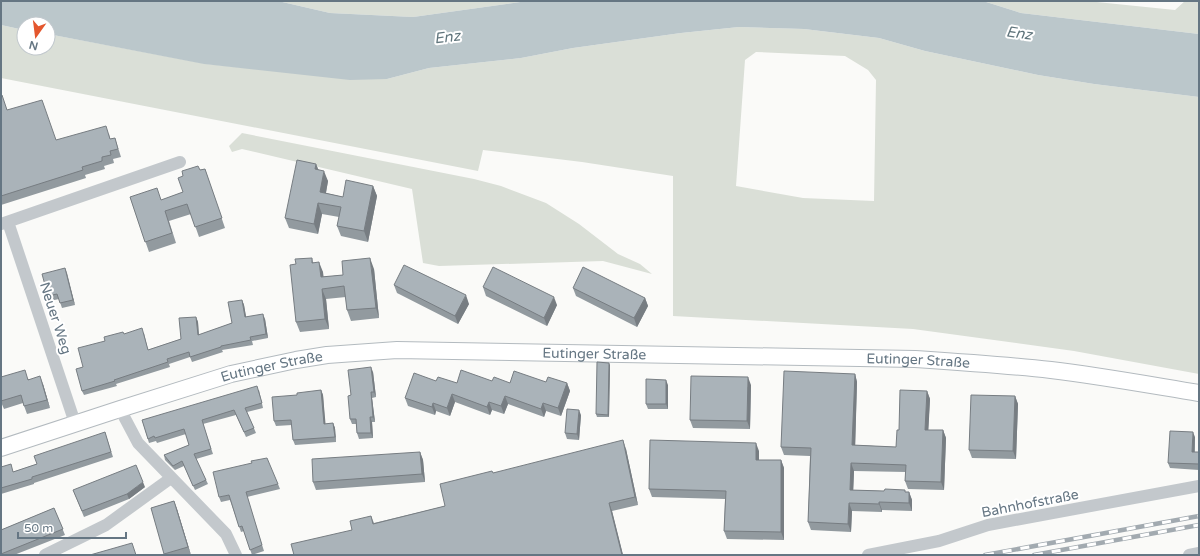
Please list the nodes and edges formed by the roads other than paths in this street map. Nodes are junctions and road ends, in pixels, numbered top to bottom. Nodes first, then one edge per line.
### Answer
1 (180, 162) dead end
2 (5, 223) edge
3 (1199, 393) edge
4 (120, 409) junction
5 (75, 423) junction
6 (1, 448) edge
7 (171, 478) junction
8 (1199, 486) edge
9 (1199, 553) edge
10 (45, 555) edge
11 (236, 555) edge
12 (868, 555) edge
13 (1189, 555) edge

1 - 2 street, Neuer Weg
2 - 5 street, Neuer Weg
3 - 4 street, Eutinger Straße
4 - 5 street, Eutinger Straße
4 - 7 street
5 - 6 street, Eutinger Straße
7 - 10 street
7 - 11 street
8 - 12 street, Bahnhofstraße
9 - 13 street

